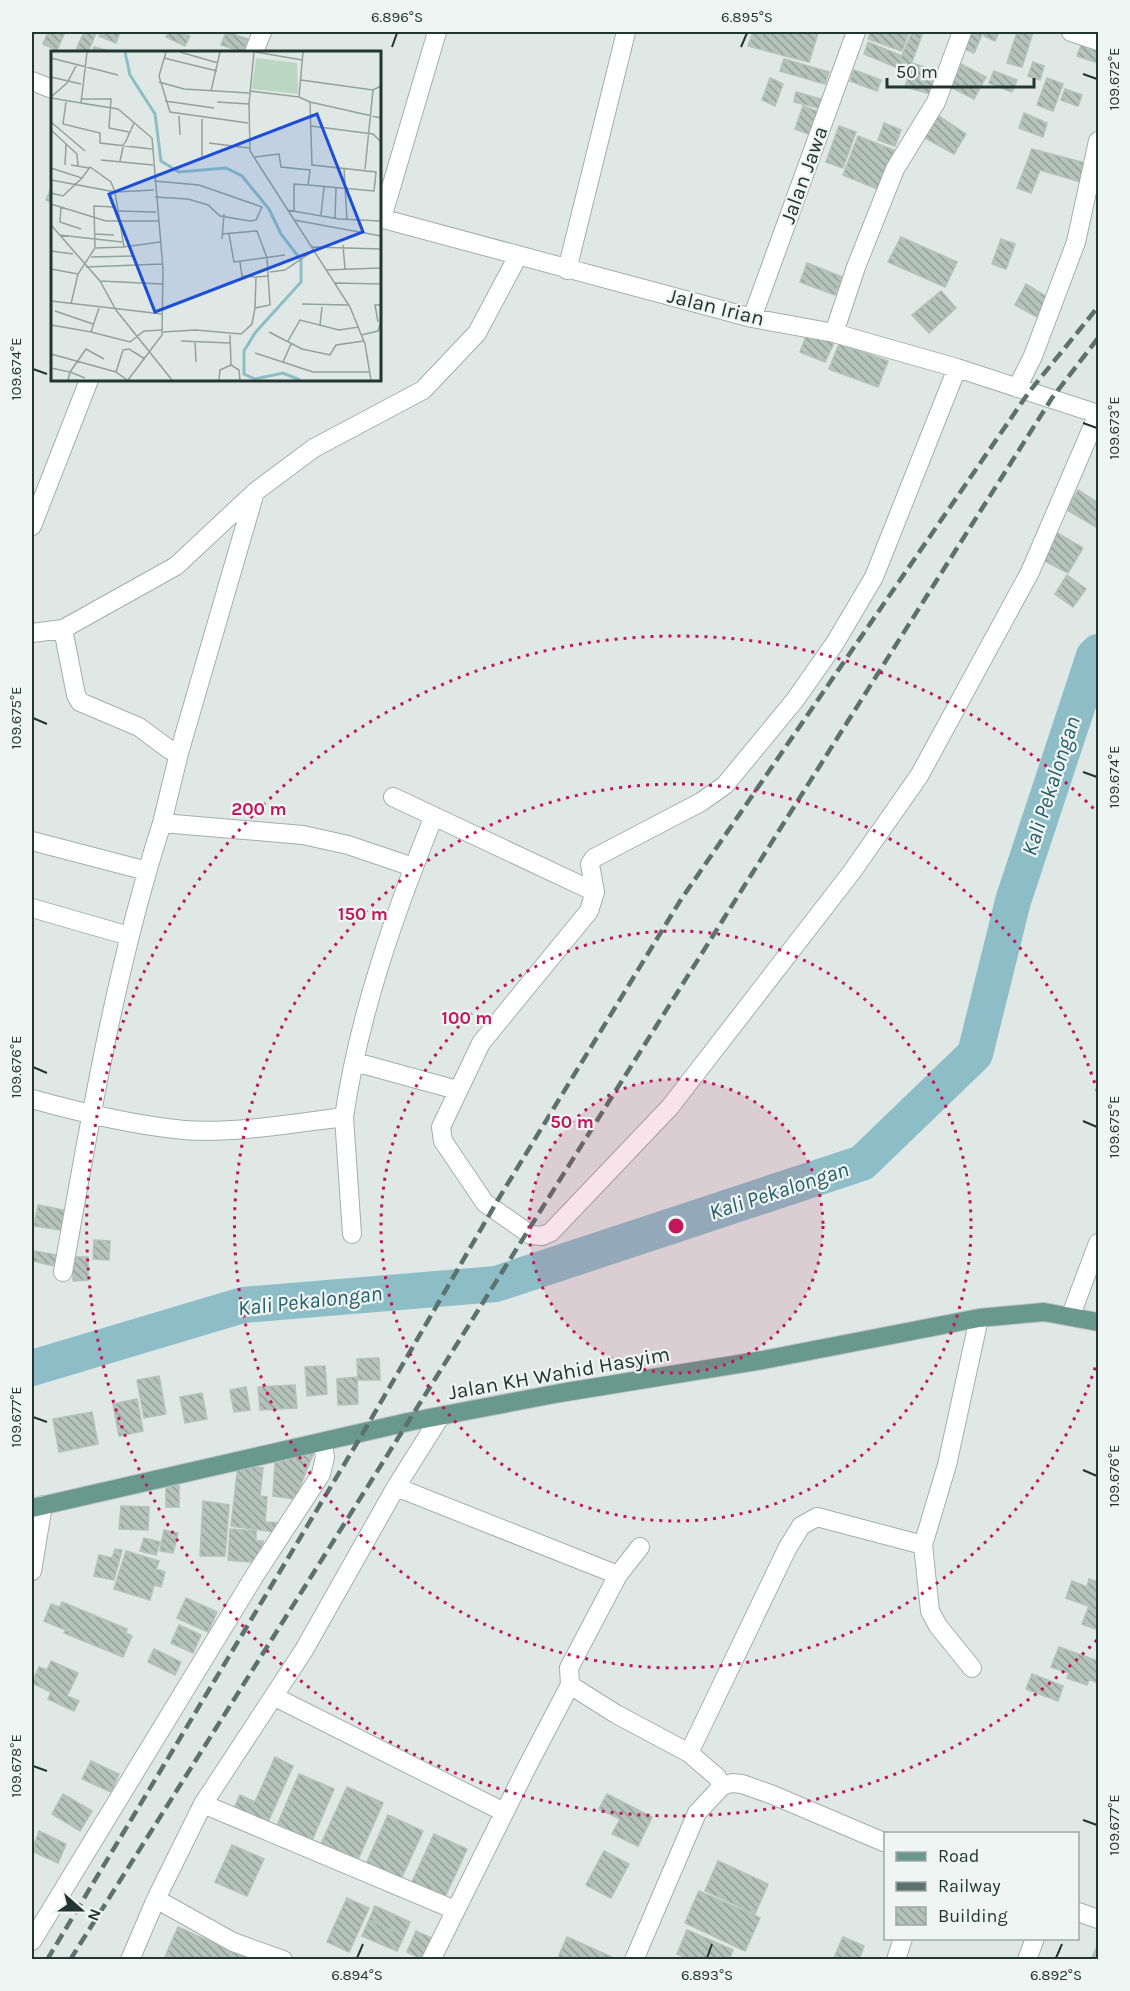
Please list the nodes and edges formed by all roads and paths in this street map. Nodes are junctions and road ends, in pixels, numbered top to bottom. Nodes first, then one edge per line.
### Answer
1 (262, 32) edge
2 (437, 32) edge
3 (626, 32) edge
4 (856, 32) edge
5 (962, 32) edge
6 (1071, 32) edge
7 (1098, 41) edge
8 (254, 51) edge
9 (32, 81) edge
10 (51, 89) edge
11 (1098, 141) edge
12 (381, 218) edge
13 (518, 256) junction
14 (567, 270) junction
15 (752, 318) junction
16 (834, 333) junction
17 (957, 368) junction
18 (89, 381) edge
19 (1017, 388) junction
20 (1098, 414) edge
21 (255, 492) junction
22 (32, 526) edge
23 (63, 629) junction
24 (32, 633) edge
25 (179, 753) junction
26 (393, 797) dead end
27 (434, 816) junction
28 (162, 823) junction
29 (32, 841) edge
30 (413, 867) junction
31 (147, 870) junction
32 (595, 892) junction
33 (32, 908) edge
34 (129, 936) junction
35 (356, 1062) junction
36 (457, 1090) junction
37 (32, 1099) edge
38 (91, 1115) junction
39 (344, 1117) junction
40 (352, 1234) dead end
41 (1098, 1243) edge
42 (63, 1272) dead end
43 (1071, 1316) junction
44 (979, 1318) junction
45 (1098, 1322) edge
46 (440, 1417) junction
47 (322, 1442) junction
48 (396, 1487) junction
49 (37, 1506) edge
50 (923, 1545) junction
51 (640, 1547) dead end
52 (32, 1571) edge
53 (618, 1575) junction
54 (972, 1668) dead end
55 (570, 1685) junction
56 (275, 1697) junction
57 (689, 1753) junction
58 (722, 1786) junction
59 (203, 1804) junction
60 (504, 1812) junction
61 (884, 1843) edge
62 (156, 1899) junction
63 (455, 1910) junction
64 (1079, 1913) edge
65 (1098, 1919) edge
66 (902, 1940) edge
67 (1034, 1940) edge
68 (32, 1941) edge
69 (130, 1959) edge
70 (283, 1959) edge
71 (431, 1959) edge
72 (634, 1959) edge
73 (896, 1959) edge
74 (1027, 1959) edge

1 - 8 street
2 - 12 street
3 - 14 street
4 - 15 street, Jalan Jawa
5 - 16 street
6 - 7 street
9 - 10 street
11 - 19 street
12 - 13 street, Jalan Irian
13 - 14 street, Jalan Irian
13 - 21 street
14 - 15 street, Jalan Irian
15 - 16 street, Jalan Irian
16 - 17 street, Jalan Irian
17 - 19 street, Jalan Irian
17 - 32 street
18 - 22 street
19 - 20 street, Jalan Irian
20 - 36 street
21 - 23 street
21 - 25 street
23 - 24 street
23 - 25 street
25 - 28 street
26 - 27 street
27 - 30 street
27 - 32 street
28 - 30 street
28 - 31 street
29 - 31 street
30 - 35 street
31 - 34 street
32 - 36 street
33 - 34 street
34 - 38 street
35 - 36 street
35 - 39 street
37 - 38 street
38 - 39 street
38 - 42 street
39 - 40 street
41 - 43 street
43 - 44 main road, Jalan KH Wahid Hasyim
43 - 45 main road, Jalan KH Wahid Hasyim
44 - 46 main road, Jalan KH Wahid Hasyim
44 - 50 street
46 - 47 main road, Jalan KH Wahid Hasyim
46 - 48 street
47 - 49 main road, Jalan KH Wahid Hasyim
47 - 68 street
48 - 53 street
48 - 56 street
49 - 52 street
50 - 54 street
50 - 57 street
51 - 53 street
53 - 55 street
55 - 57 street
55 - 60 street
56 - 59 street
56 - 60 street
57 - 58 street
58 - 61 street
58 - 72 street
59 - 62 street
59 - 63 street
60 - 63 street
62 - 69 street
62 - 70 street
63 - 71 street
64 - 65 street
66 - 73 street
67 - 74 street

